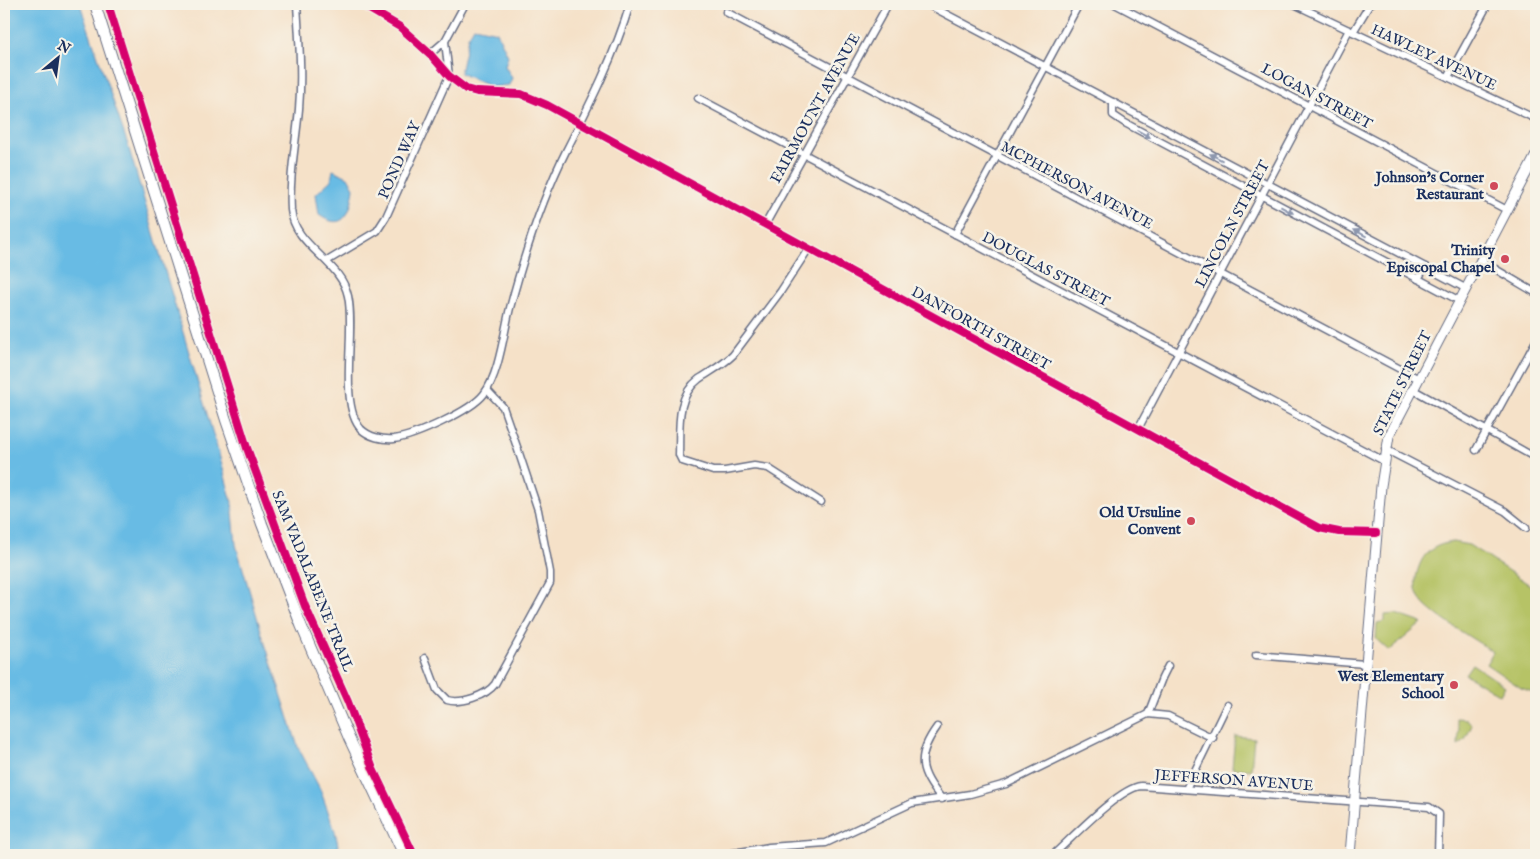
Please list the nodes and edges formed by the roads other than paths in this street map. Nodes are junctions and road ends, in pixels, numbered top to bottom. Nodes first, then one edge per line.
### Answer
1 (96, 4) edge
2 (297, 4) edge
3 (361, 4) edge
4 (465, 4) edge
5 (630, 4) edge
6 (888, 4) edge
7 (927, 4) edge
8 (1079, 4) edge
9 (1115, 4) edge
10 (1294, 4) edge
11 (1370, 4) edge
12 (1488, 4) edge
13 (726, 12) dead end
14 (1351, 31) junction
15 (445, 40) junction
16 (430, 54) junction
17 (1045, 66) junction
18 (449, 76) junction
19 (847, 77) junction
20 (1448, 77) junction
21 (698, 98) dead end
22 (1113, 102) junction
23 (1308, 105) junction
24 (1536, 119) edge
25 (580, 123) junction
26 (804, 155) junction
27 (1536, 155) edge
28 (997, 157) junction
29 (1267, 184) junction
30 (1261, 196) junction
31 (1507, 210) junction
32 (765, 225) junction
33 (955, 234) junction
34 (809, 248) junction
35 (1480, 260) junction
36 (327, 261) junction
37 (1425, 267) junction
38 (1220, 274) junction
39 (1418, 280) junction
40 (1465, 288) junction
41 (1536, 293) edge
42 (1458, 300) junction
43 (1536, 341) edge
44 (1178, 353) junction
45 (1417, 378) junction
46 (1412, 389) junction
47 (487, 390) junction
48 (1138, 429) junction
49 (1488, 430) junction
50 (1385, 449) junction
51 (1476, 450) dead end
52 (1536, 458) edge
53 (1384, 461) junction
54 (821, 502) dead end
55 (1526, 528) dead end
56 (1376, 533) junction
57 (1256, 655) dead end
58 (425, 658) dead end
59 (1365, 664) junction
60 (1168, 666) dead end
61 (1227, 706) dead end
62 (1148, 714) junction
63 (937, 727) dead end
64 (1213, 738) junction
65 (1186, 789) junction
66 (942, 799) junction
67 (1354, 801) junction
68 (404, 855) edge
69 (722, 855) edge
70 (1053, 855) edge
71 (1350, 855) edge
72 (1438, 855) edge

1 - 68 main road
2 - 36 street
3 - 16 street, DANFORTH STREET
4 - 15 street
5 - 25 street
6 - 19 street, FAIRMOUNT AVENUE
7 - 17 street
8 - 17 street
9 - 23 street, LOGAN STREET
10 - 14 street, HAWLEY AVENUE
11 - 14 street, LINCOLN STREET
12 - 20 street
13 - 19 street, MCPHERSON AVENUE
14 - 20 street, HAWLEY AVENUE
14 - 23 street, LINCOLN STREET
15 - 16 street
15 - 18 street
16 - 18 street, DANFORTH STREET
17 - 22 street
17 - 28 street
18 - 25 street, DANFORTH STREET
18 - 36 street, POND WAY
19 - 26 street, FAIRMOUNT AVENUE
19 - 28 street, MCPHERSON AVENUE
20 - 24 street, HAWLEY AVENUE
21 - 26 street, DOUGLAS STREET
29 -> 22 street
22 -> 30 street
23 - 29 street, LINCOLN STREET
23 - 31 street, LOGAN STREET
25 - 32 street, DANFORTH STREET
25 - 47 street
26 - 32 street, FAIRMOUNT AVENUE
26 - 33 street, DOUGLAS STREET
27 - 31 street, STATE STREET
28 - 33 street
28 - 38 street, MCPHERSON AVENUE
29 - 30 street, LINCOLN STREET
37 -> 29 street
30 - 38 street, LINCOLN STREET
30 -> 39 street
31 - 35 street, STATE STREET
32 - 34 street, DANFORTH STREET
33 - 44 street, DOUGLAS STREET
34 - 48 street, DANFORTH STREET
34 - 54 street
35 - 40 street, STATE STREET
35 - 41 street
36 - 47 street
37 - 39 street
37 - 40 street
38 - 44 street, LINCOLN STREET
38 - 45 street, MCPHERSON AVENUE
39 - 42 street
40 - 42 street, STATE STREET
42 - 45 street, STATE STREET
43 - 49 street
44 - 48 street, LINCOLN STREET
44 - 53 street, DOUGLAS STREET
45 - 46 street, STATE STREET
46 - 49 street
46 - 50 street, STATE STREET
47 - 58 street
48 - 56 street, DANFORTH STREET
49 - 51 street
49 - 52 street
50 - 53 street, STATE STREET
50 - 55 street
53 - 56 street, STATE STREET
56 - 59 street, STATE STREET
57 - 59 street
59 - 67 street, STATE STREET
60 - 62 street
61 - 64 street
62 - 64 street
62 - 66 street
63 - 66 street
64 - 65 street
65 - 67 street, JEFFERSON AVENUE
65 - 70 street, JEFFERSON AVENUE
66 - 69 street
67 - 71 street, STATE STREET
67 - 72 street, JEFFERSON AVENUE

